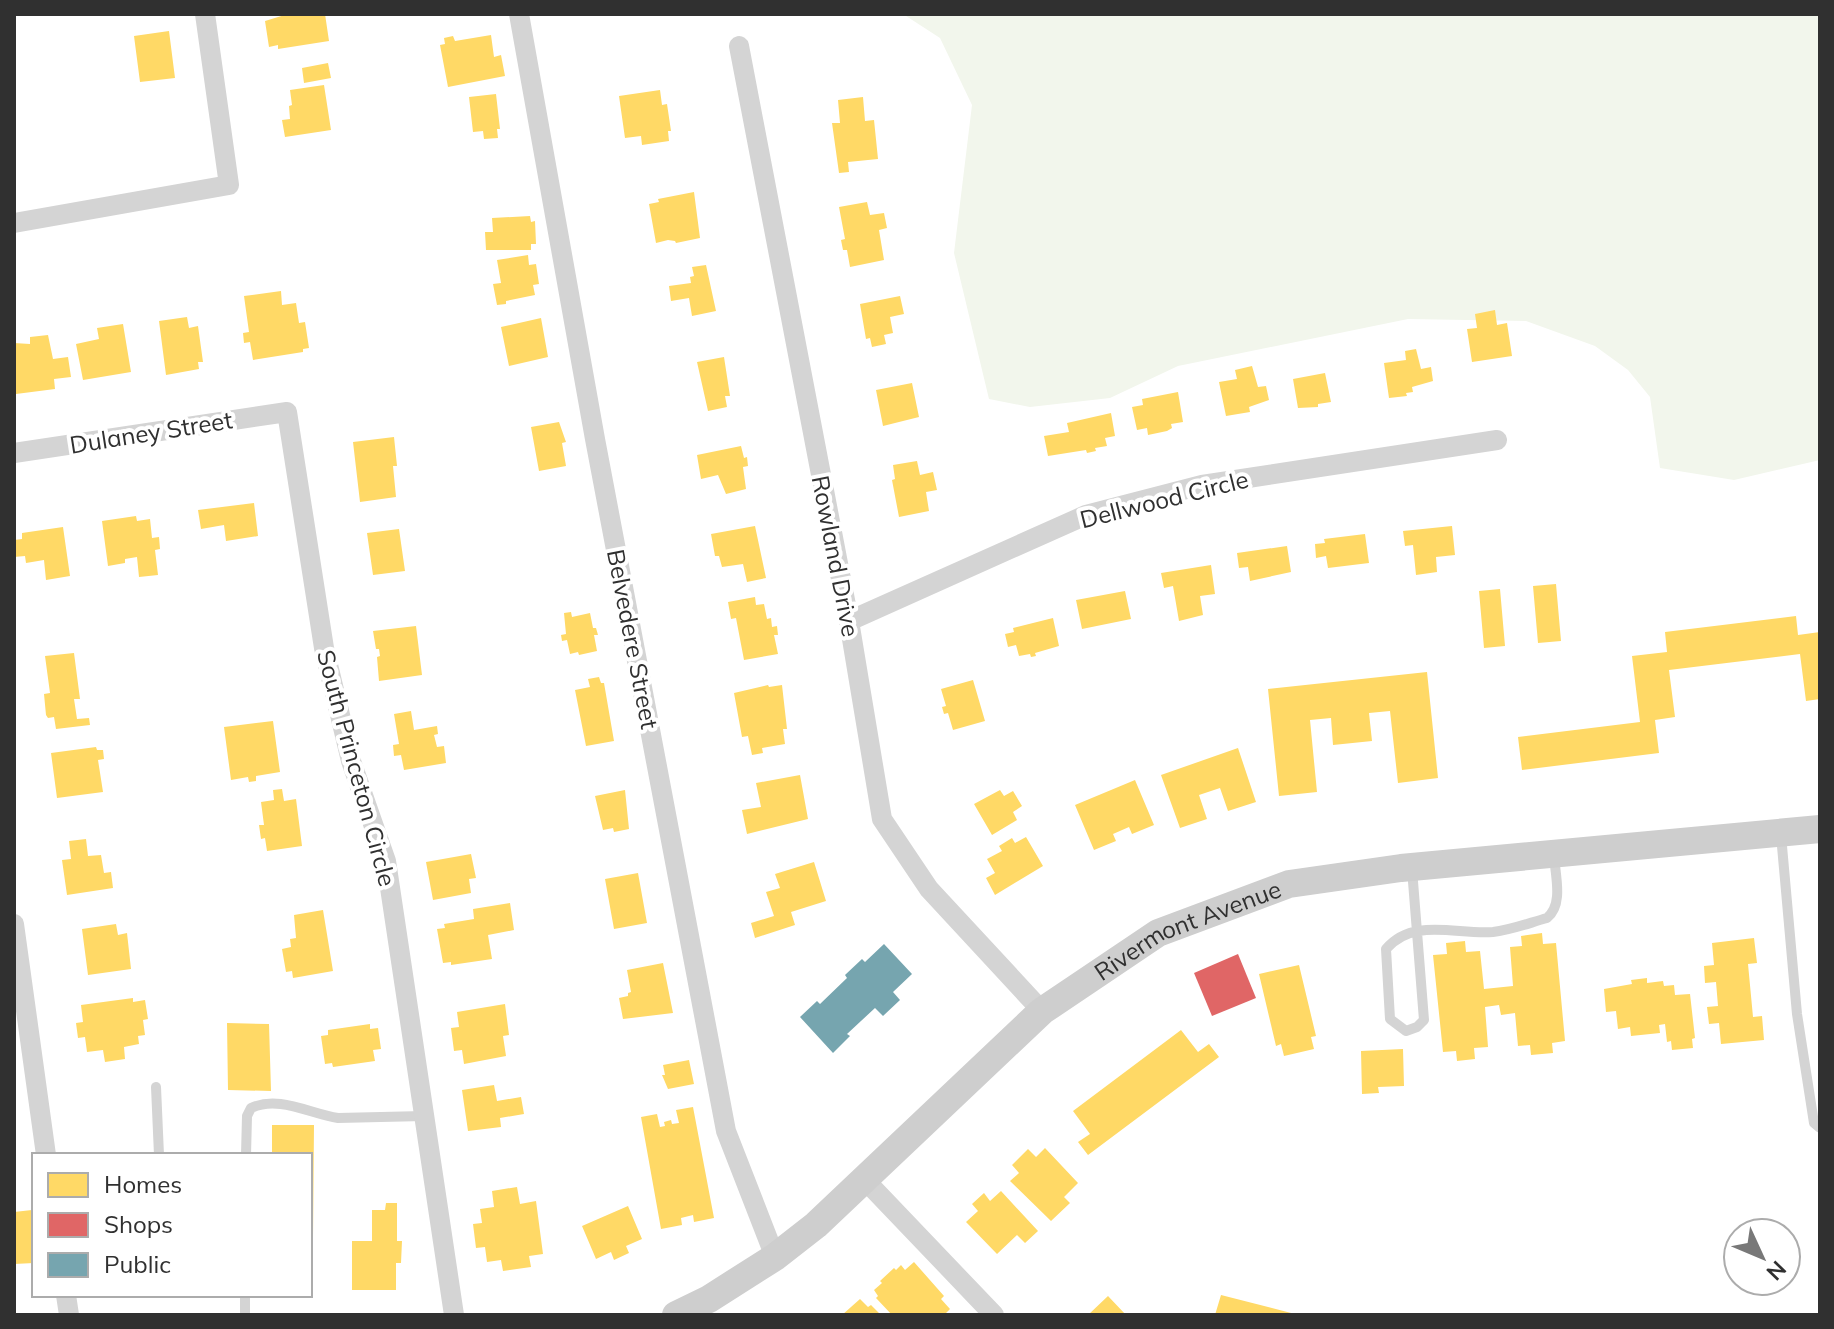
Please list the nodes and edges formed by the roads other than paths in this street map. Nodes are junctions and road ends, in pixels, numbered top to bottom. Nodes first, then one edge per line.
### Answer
1 (205, 14) edge
2 (519, 14) edge
3 (739, 46) dead end
4 (14, 223) edge
5 (287, 412) joint
6 (1497, 440) dead end
7 (14, 453) edge
8 (849, 621) junction
9 (1820, 829) edge
10 (1781, 833) junction
11 (1554, 854) junction
12 (1411, 867) junction
13 (14, 924) edge
14 (1416, 930) junction
15 (1042, 1011) junction
16 (156, 1087) dead end
17 (424, 1116) junction
18 (1820, 1128) edge
19 (46, 1153) edge
20 (159, 1153) edge
21 (246, 1153) edge
22 (865, 1180) junction
23 (775, 1257) junction
24 (454, 1315) edge
25 (676, 1315) edge
26 (994, 1315) edge

1 - 4 street
2 - 23 street, Belvedere Street
3 - 8 street, Rowland Drive
5 - 7 street, Dulaney Street
5 - 17 street, South Princeton Circle
6 - 8 street, Dellwood Circle
8 - 15 street, Rowland Drive
9 - 10 main road, Rivermont Avenue
10 - 11 main road, Rivermont Avenue
10 - 18 lane
11 - 12 main road, Rivermont Avenue
11 - 14 lane
12 - 14 lane
12 - 15 main road, Rivermont Avenue
13 - 19 street
14 - 14 lane
15 - 22 main road, Rivermont Avenue
16 - 20 lane
17 - 21 lane
17 - 24 street, South Princeton Circle
22 - 23 main road, Rivermont Avenue
22 - 26 street
23 - 25 main road, Rivermont Avenue

